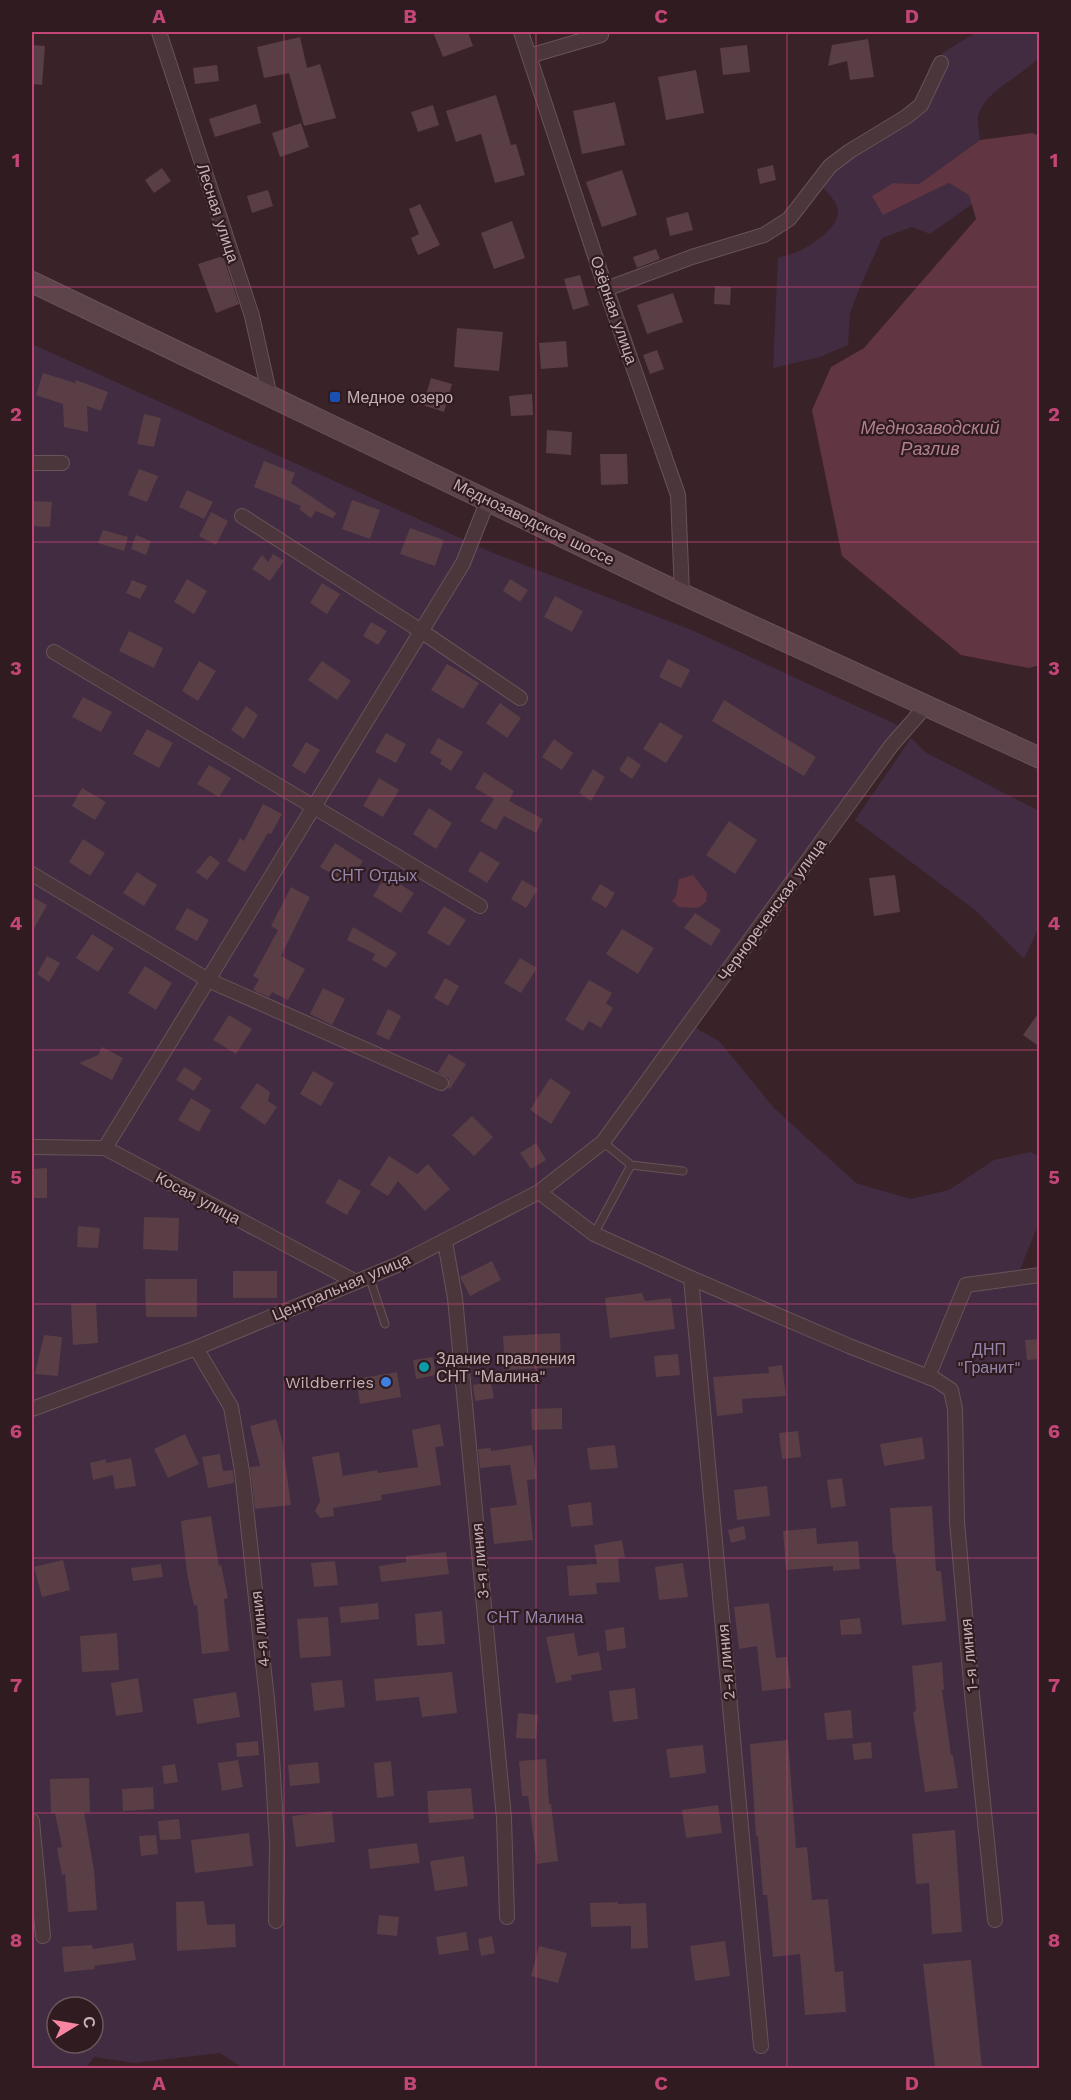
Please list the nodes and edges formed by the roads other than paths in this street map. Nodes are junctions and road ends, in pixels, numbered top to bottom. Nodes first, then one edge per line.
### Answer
1 (159, 32) edge
2 (521, 32) edge
3 (601, 35) dead end
4 (529, 56) junction
5 (941, 63) dead end
6 (32, 282) edge
7 (606, 289) junction
8 (270, 397) junction
9 (32, 463) edge
10 (62, 463) dead end
11 (488, 500) junction
12 (242, 516) dead end
13 (682, 594) junction
14 (421, 631) junction
15 (54, 652) dead end
16 (520, 698) dead end
17 (926, 706) junction
18 (1040, 758) edge
19 (312, 807) junction
20 (32, 874) edge
21 (480, 906) dead end
22 (208, 980) junction
23 (441, 1083) dead end
24 (621, 1117) joint
25 (603, 1142) junction
26 (32, 1147) edge
27 (105, 1148) junction
28 (631, 1165) junction
29 (683, 1171) dead end
30 (539, 1192) junction
31 (594, 1234) junction
32 (445, 1242) junction
33 (1040, 1275) edge
34 (691, 1278) junction
35 (362, 1279) junction
36 (385, 1324) dead end
37 (196, 1348) junction
38 (928, 1377) junction
39 (32, 1409) edge
40 (32, 1821) edge
41 (507, 1917) dead end
42 (995, 1920) dead end
43 (276, 1921) dead end
44 (43, 1936) dead end
45 (761, 2046) dead end

1 - 8 street, Лесная улица
2 - 4 street, Озёрная улица
3 - 4 street
4 - 7 street, Озёрная улица
5 - 7 street
6 - 8 main road, Меднозаводское шоссе
7 - 13 street, Озёрная улица
8 - 11 main road, Меднозаводское шоссе
9 - 10 street
11 - 13 main road, Меднозаводское шоссе
11 - 14 street
12 - 14 street
13 - 17 main road, Меднозаводское шоссе
14 - 16 street
14 - 19 street
15 - 19 street
17 - 18 main road, Меднозаводское шоссе
17 - 24 street, Чернореченская улица
19 - 21 street
19 - 22 street
20 - 22 street
22 - 23 street
22 - 27 street
24 - 25 street, Центральная улица
25 - 28 lane
25 - 30 street, Центральная улица
26 - 27 street, Косая улица
27 - 35 street, Косая улица
28 - 29 lane
28 - 31 lane
30 - 31 street
30 - 32 street, Центральная улица
31 - 34 street
32 - 35 street, Центральная улица
32 - 41 street, 3-я линия
33 - 38 street
34 - 38 street
34 - 45 street, 2-я линия
35 - 36 lane
35 - 37 street, Центральная улица
37 - 39 street, Центральная улица
37 - 43 street, 4-я линия
38 - 42 street, 1-я линия
40 - 44 street

